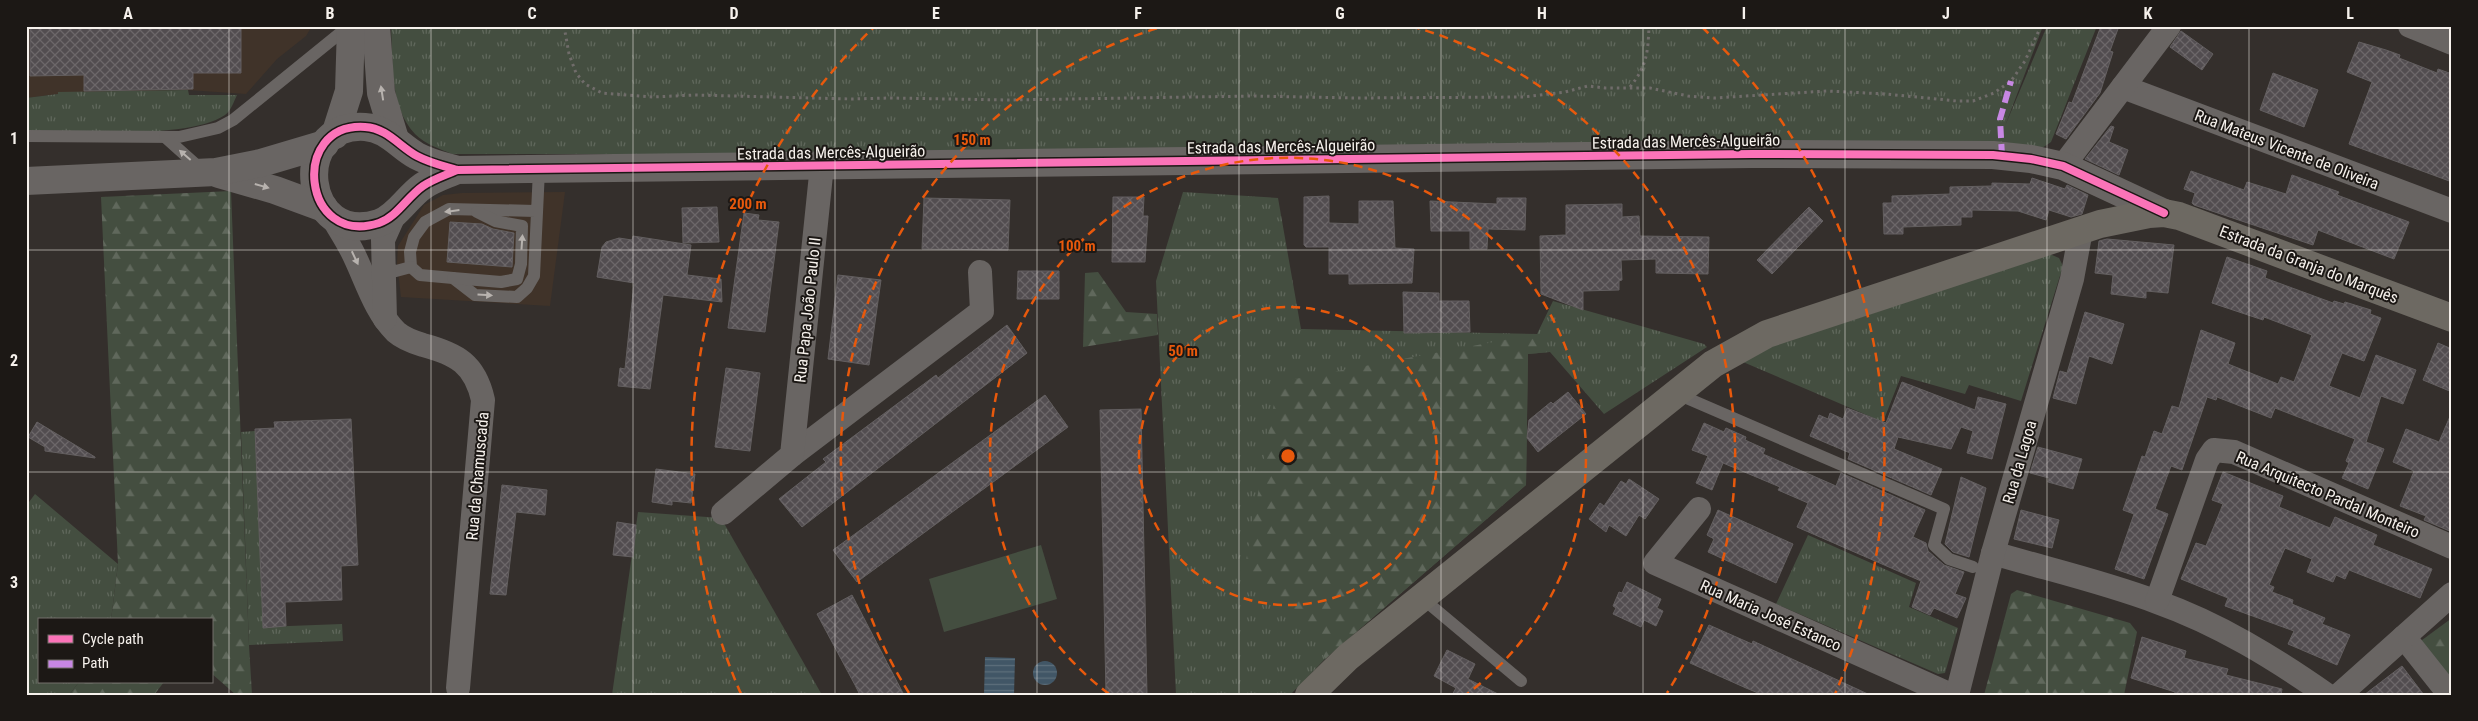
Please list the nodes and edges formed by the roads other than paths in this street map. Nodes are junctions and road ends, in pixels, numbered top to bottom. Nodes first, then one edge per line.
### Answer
1 (350, 26) edge
2 (376, 26) edge
3 (2169, 26) edge
4 (2410, 26) edge
5 (2452, 42) edge
6 (2123, 87) junction
7 (26, 136) edge
8 (165, 137) junction
9 (330, 139) junction
10 (398, 142) junction
11 (822, 165) junction
12 (2063, 166) junction
13 (457, 170) junction
14 (539, 170) junction
15 (210, 172) junction
16 (26, 181) edge
17 (2100, 183) junction
18 (400, 207) junction
19 (473, 210) junction
20 (2452, 211) edge
21 (328, 212) junction
22 (536, 212) junction
23 (2164, 213) junction
24 (2090, 227) junction
25 (384, 267) junction
26 (411, 267) junction
27 (980, 272) dead end
28 (453, 278) junction
29 (2452, 318) edge
30 (385, 319) junction
31 (1675, 393) junction
32 (792, 455) junction
33 (1700, 509) dead end
34 (722, 513) dead end
35 (2452, 547) edge
36 (1993, 553) junction
37 (1973, 567) dead end
38 (2452, 594) edge
39 (1422, 598) junction
40 (2157, 601) junction
41 (2404, 637) junction
42 (1521, 681) dead end
43 (458, 688) dead end
44 (1309, 695) edge
45 (1952, 695) edge
46 (1957, 695) edge
47 (2327, 695) edge
48 (2338, 695) edge
49 (2450, 695) edge

1 - 8 lane
1 - 9 street
10 -> 2 street
3 - 6 street
4 - 5 street
6 - 12 street
6 - 20 street, Rua Mateus Vicente de Oliveira
7 - 8 lane
15 -> 8 lane
9 - 10 street, Estrada das Mercês-Algueirão
9 - 15 street, Estrada das Mercês-Algueirão
9 - 21 street
10 - 13 street, Estrada das Mercês-Algueirão
10 - 18 street
11 - 12 street, Estrada das Mercês-Algueirão
11 - 14 street, Estrada das Mercês-Algueirão
11 - 32 street, Rua Papa João Paulo II
12 - 17 street, Estrada das Mercês-Algueirão
13 - 14 street, Estrada das Mercês-Algueirão
13 - 18 street, Estrada das Mercês-Algueirão
14 - 22 lane
15 - 16 street, Estrada das Mercês-Algueirão
15 -> 21 street, Estrada das Mercês-Algueirão
17 - 23 street, Estrada da Granja do Marquês
17 - 24 street
18 - 21 street, Estrada das Mercês-Algueirão
18 - 25 street
19 - 22 lane
19 -> 26 lane
28 -> 19 lane
21 -> 30 street, Rua da Chamuscada
28 -> 22 lane
23 - 24 main road, Estrada da Granja do Marquês
23 - 29 main road, Estrada da Granja do Marquês
24 - 31 main road, Estrada da Granja do Marquês
24 - 36 street, Rua da Lagoa
25 - 26 lane
25 - 30 street
26 - 28 lane
27 - 32 street
30 - 43 street, Rua da Chamuscada
31 - 37 lane
31 - 39 main road, Estrada da Granja do Marquês
32 - 34 street
33 - 45 street, Rua Maria José Estanco
35 - 40 street, Rua Arquitecto Pardal Monteiro
36 - 40 street
36 - 46 street, Rua da Lagoa
38 - 41 street
39 - 42 lane
39 - 44 main road, Estrada da Granja do Marquês
40 - 47 street
41 - 48 street
41 - 49 street

